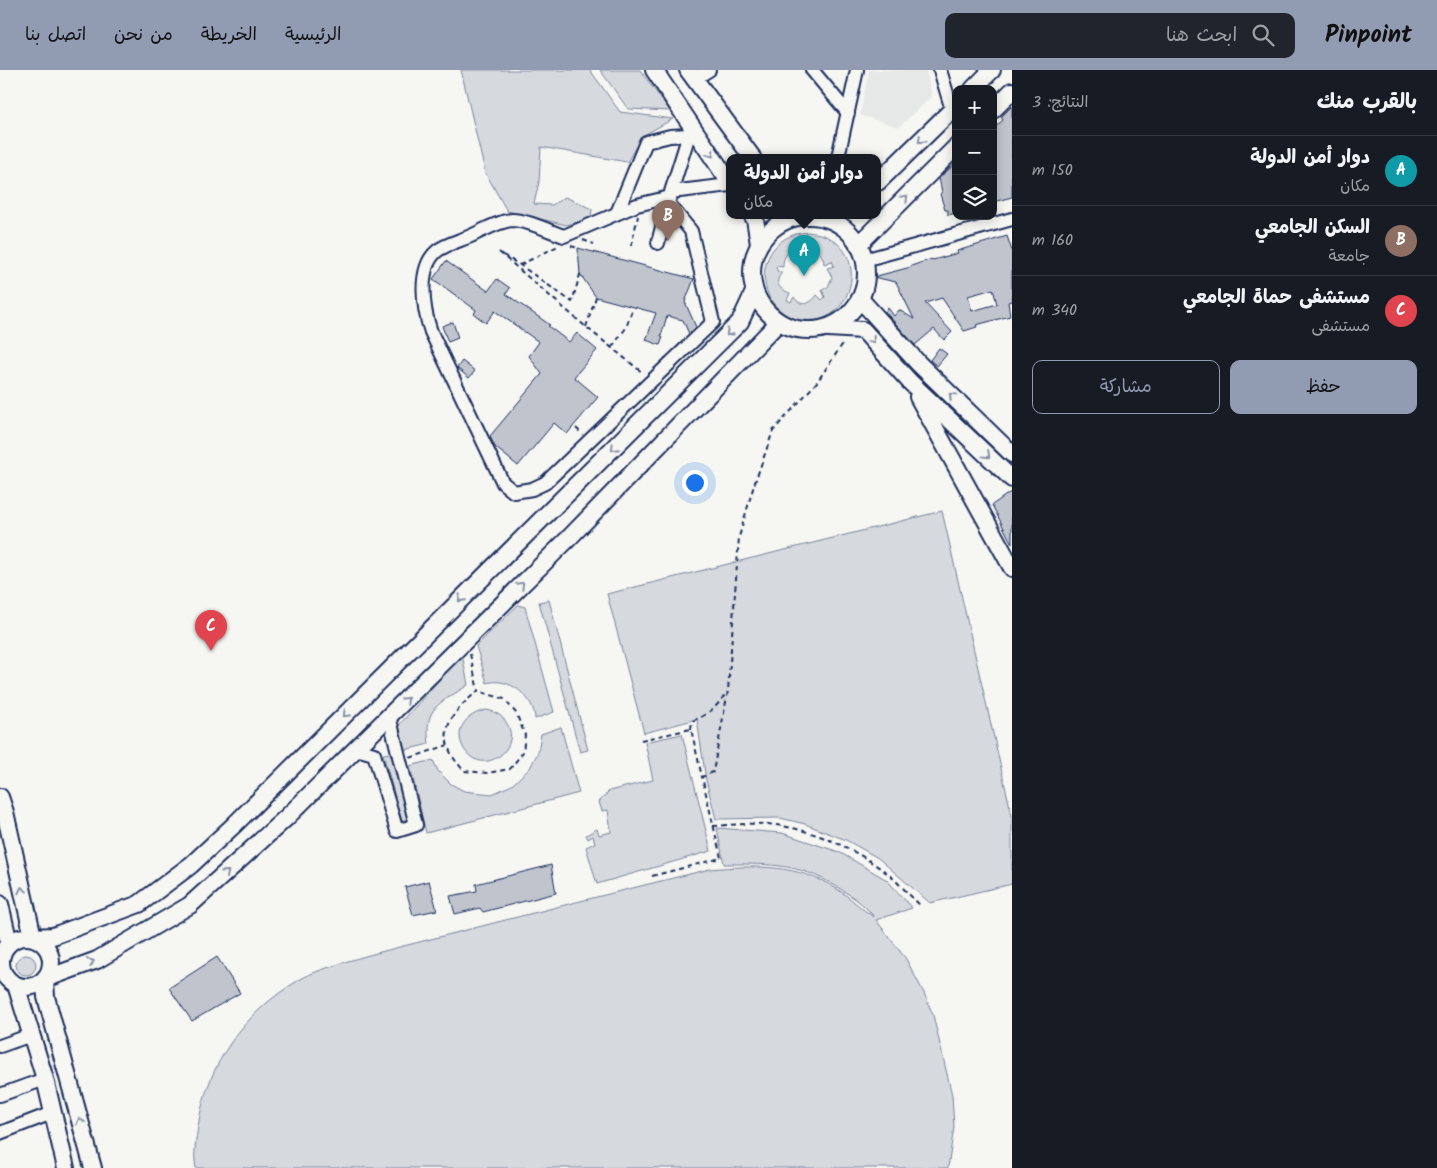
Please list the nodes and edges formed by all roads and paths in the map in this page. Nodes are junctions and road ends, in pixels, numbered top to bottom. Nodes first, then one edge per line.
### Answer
1 (654, 70) edge
2 (709, 70) edge
3 (812, 70) edge
4 (857, 70) edge
5 (940, 70) edge
6 (992, 70) edge
7 (691, 75) edge
8 (977, 85) edge
9 (1012, 91) edge
10 (952, 103) edge
11 (997, 106) edge
12 (952, 110) edge
13 (848, 113) junction
14 (690, 130) junction
15 (952, 151) edge
16 (750, 154) edge
17 (839, 154) edge
18 (726, 179) edge
19 (881, 179) edge
20 (726, 185) edge
21 (670, 197) junction
22 (617, 214) junction
23 (755, 219) edge
24 (789, 219) edge
25 (834, 219) edge
26 (1012, 219) edge
27 (562, 244) dead end
28 (658, 244) dead end
29 (759, 244) junction
30 (861, 252) junction
31 (520, 265) junction
32 (580, 271) dead end
33 (754, 292) junction
34 (596, 297) dead end
35 (860, 299) junction
36 (632, 310) dead end
37 (778, 322) junction
38 (586, 327) junction
39 (828, 328) junction
40 (852, 330) junction
41 (612, 348) junction
42 (644, 374) dead end
43 (910, 382) junction
44 (576, 428) dead end
45 (583, 435) dead end
46 (1012, 454) edge
47 (1012, 479) edge
48 (1012, 568) edge
49 (466, 640) junction
50 (478, 691) junction
51 (728, 691) junction
52 (389, 716) junction
53 (691, 729) junction
54 (641, 740) dead end
55 (448, 745) junction
56 (356, 749) junction
57 (401, 762) junction
58 (702, 777) junction
59 (0, 797) edge
60 (713, 826) junction
61 (652, 876) dead end
62 (0, 904) edge
63 (920, 905) dead end
64 (33, 937) junction
65 (4, 951) edge
66 (45, 979) junction
67 (7, 981) edge
68 (31, 1036) junction
69 (0, 1046) edge
70 (45, 1079) junction
71 (0, 1094) edge
72 (52, 1113) junction
73 (0, 1133) edge
74 (66, 1168) edge
75 (93, 1168) edge

1 - 14 main road
2 - 7 street
3 - 13 street
4 - 13 street
5 - 10 street
6 - 8 main road
7 - 16 main road
9 - 11 main road
12 -> 19 main road
13 - 17 street
14 -> 18 main road
14 - 21 street
14 - 22 street
30 -> 15 main road
20 - 21 street
21 - 22 street
21 - 22 street
21 - 28 street
23 - 29 main road
24 - 29 main road
25 - 30 main road
26 - 30 street
27 - 31 path
29 - 33 main road
30 - 35 main road
31 - 32 path
31 - 38 path
33 - 37 main road
33 -> 64 main road
34 - 38 path
35 - 39 main road
46 -> 35 main road
36 - 41 path
37 - 39 main road
49 -> 37 main road
38 - 41 path
39 - 40 main road
40 -> 43 main road
40 - 51 path
41 - 42 path
43 -> 47 main road
43 - 48 main road
44 - 45 path
49 - 50 path
52 -> 49 main road
50 - 55 path
50 - 55 path
51 - 53 path
51 - 58 path
52 - 56 main road
52 - 57 street
53 - 54 path
53 - 58 path
55 - 57 path
56 - 57 street
66 -> 56 main road
58 - 60 path
64 -> 59 main road
60 - 61 path
60 - 63 path
62 - 65 main road
64 - 65 main road
64 - 66 main road
65 - 67 main road
66 - 67 main road
75 -> 66 main road
67 - 68 main road
68 - 69 street
68 - 70 main road
70 - 71 street
70 - 72 main road
72 - 73 street
72 - 74 main road

